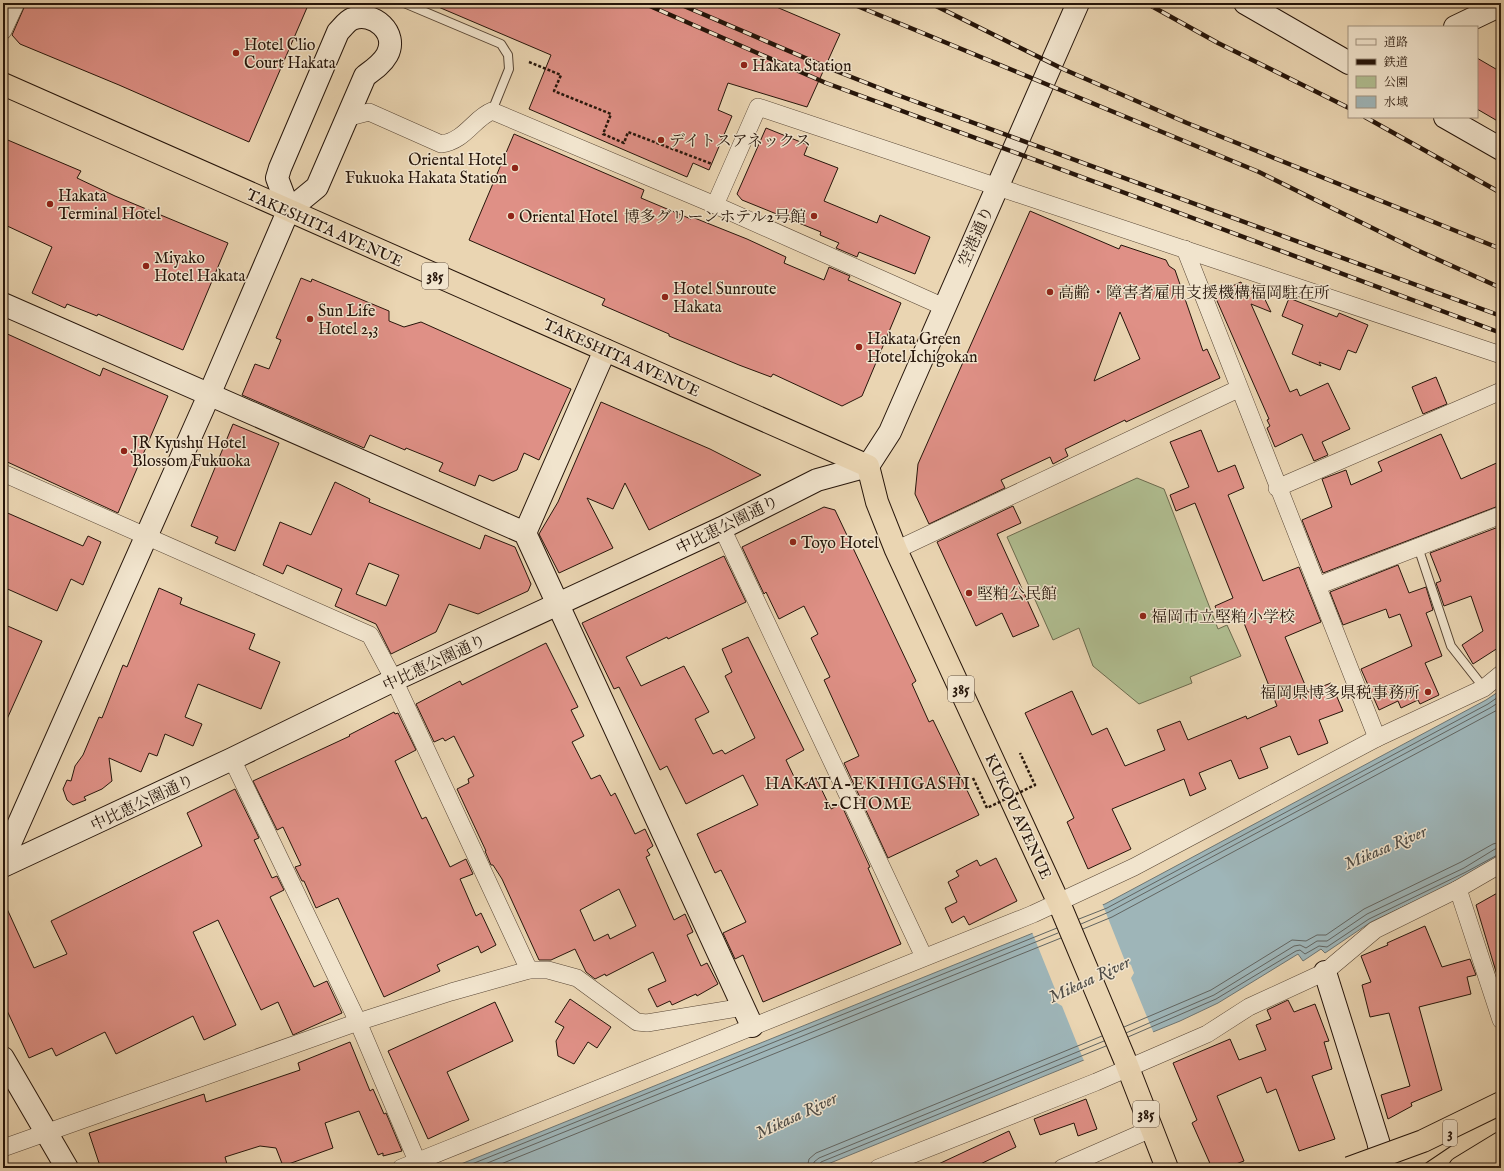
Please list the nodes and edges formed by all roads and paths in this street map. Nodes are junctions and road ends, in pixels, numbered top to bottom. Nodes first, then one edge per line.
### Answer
1 (16, 3) edge
2 (404, 3) edge
3 (1078, 3) edge
4 (1245, 3) edge
5 (1501, 5) edge
6 (354, 11) edge
7 (1457, 26) edge
8 (3, 31) edge
9 (529, 62) dead end
10 (1348, 62) edge
11 (3, 84) edge
12 (492, 111) junction
13 (346, 118) junction
14 (1447, 118) edge
15 (1501, 149) edge
16 (712, 164) dead end
17 (996, 187) junction
18 (715, 205) junction
19 (289, 210) junction
20 (1184, 249) junction
21 (3, 304) edge
22 (944, 307) junction
23 (605, 350) junction
24 (1501, 355) edge
25 (1238, 389) junction
26 (1501, 391) edge
27 (209, 395) junction
28 (868, 466) junction
29 (3, 473) edge
30 (1277, 488) junction
31 (1501, 515) edge
32 (722, 528) junction
33 (525, 533) junction
34 (146, 536) junction
35 (1418, 547) junction
36 (896, 550) junction
37 (1317, 586) junction
38 (558, 604) junction
39 (1501, 674) edge
40 (394, 680) junction
41 (1484, 688) junction
42 (1377, 738) junction
43 (1020, 753) dead end
44 (232, 759) junction
45 (973, 778) dead end
46 (3, 859) edge
47 (1501, 864) edge
48 (3, 866) edge
49 (1458, 889) junction
50 (1060, 906) junction
51 (924, 957) junction
52 (529, 970) junction
53 (1325, 972) junction
54 (748, 1016) junction
55 (1501, 1020) edge
56 (358, 1022) junction
57 (3, 1058) edge
58 (1127, 1064) junction
59 (1501, 1099) edge
60 (1501, 1104) edge
61 (1501, 1112) edge
62 (1151, 1129) junction
63 (48, 1133) junction
64 (1501, 1143) edge
65 (3, 1148) edge
66 (1501, 1157) edge
67 (417, 1161) junction
68 (1501, 1161) edge
69 (67, 1168) edge
70 (401, 1168) edge
71 (878, 1168) edge
72 (1062, 1168) edge
73 (1167, 1168) edge
74 (1349, 1168) edge
75 (1385, 1168) edge
76 (1398, 1168) edge
77 (1460, 1168) edge
78 (1491, 1168) edge
79 (1494, 1168) edge

1 - 8 street
2 - 12 lane
3 - 17 street, 空港通り
4 - 10 street
5 - 7 street
6 - 13 street
6 - 19 street
9 - 16 path
11 - 19 highway, TAKESHITA AVENUE / 385
12 - 13 street
12 - 18 street
13 - 19 street
14 - 15 street
17 - 18 street
17 - 20 street
17 - 22 street, 空港通り
18 - 22 street
19 - 23 highway, TAKESHITA AVENUE / 385
19 - 27 street
20 - 24 street
20 - 25 street
21 - 27 street
22 - 28 street, 空港通り
23 - 28 highway, TAKESHITA AVENUE / 385
23 - 33 street
25 - 30 street
25 - 36 street
26 - 30 street
27 - 33 street
27 - 34 street
28 - 32 street, 中比恵公園通り
28 - 36 highway, KUKOU AVENUE / 385
29 - 34 street
30 - 37 street
31 - 35 street
32 - 38 street, 中比恵公園通り
32 - 51 street
33 - 38 street
34 - 40 street
34 - 46 street
35 - 37 street
35 - 41 lane
36 - 50 highway, KUKOU AVENUE / 385
37 - 42 street
38 - 40 street, 中比恵公園通り
38 - 54 street
39 - 41 street
40 - 44 street, 中比恵公園通り
40 - 52 street
41 - 42 street
42 - 50 street
43 - 45 path, bridge
44 - 48 street, 中比恵公園通り
44 - 56 street
47 - 49 street
49 - 53 street
49 - 55 street
50 - 51 street
50 - 58 highway, KUKOU AVENUE / 385
51 - 54 street
52 - 54 street
52 - 56 street
53 - 58 street
53 - 75 street
54 - 67 street
56 - 63 street
56 - 67 street
57 - 63 street
58 - 62 highway, KUKOU AVENUE / 385
58 - 71 street
59 - 76 highway, 3
60 - 74 highway, bridge
61 - 75 highway
62 - 72 street
62 - 73 highway, KUKOU AVENUE / 385
63 - 65 street
63 - 69 street
64 - 77 highway, 3
66 - 78 highway
67 - 70 street
68 - 79 highway

